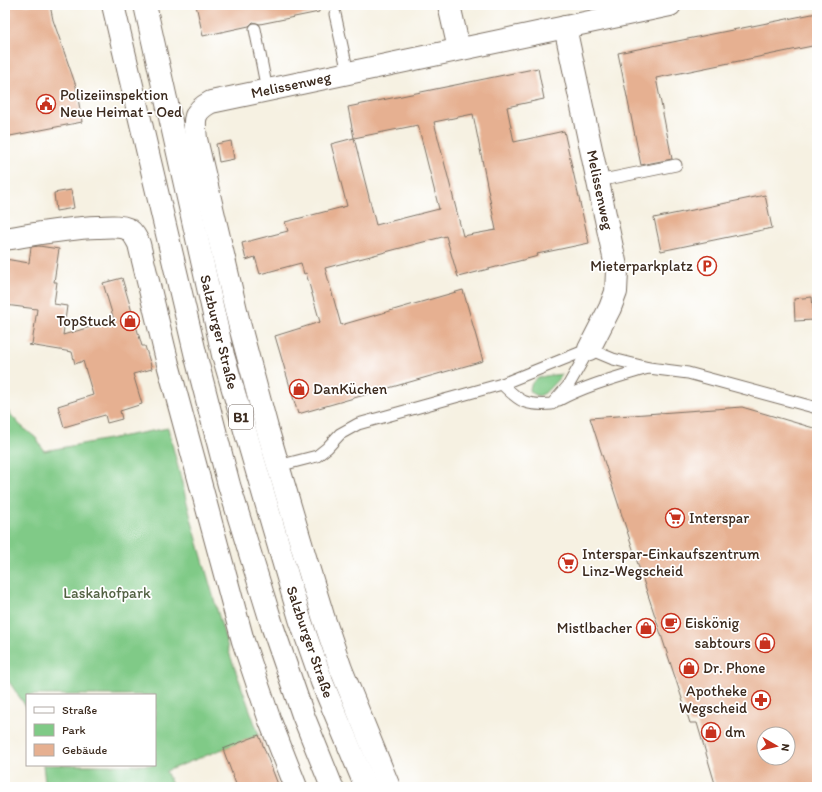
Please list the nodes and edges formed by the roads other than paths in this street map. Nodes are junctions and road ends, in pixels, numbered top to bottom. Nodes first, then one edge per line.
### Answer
1 (113, 5) edge
2 (145, 5) edge
3 (449, 5) edge
4 (670, 5) edge
5 (335, 14) dead end
6 (565, 27) junction
7 (255, 29) dead end
8 (459, 49) junction
9 (348, 73) junction
10 (267, 90) junction
11 (676, 165) dead end
12 (598, 181) junction
13 (5, 239) edge
14 (589, 349) junction
15 (649, 368) junction
16 (502, 384) junction
17 (552, 404) junction
18 (817, 408) edge
19 (278, 466) junction
20 (296, 787) edge
21 (332, 787) edge
22 (366, 787) edge
23 (389, 787) edge

1 - 21 street, Salzburger Straße / B1
2 - 22 street, Salzburger Straße / B1
3 - 8 street
4 - 6 street, Melissenweg
5 - 9 lane
6 - 8 street, Melissenweg
6 - 12 street, Melissenweg
7 - 10 lane
8 - 9 street, Melissenweg
9 - 10 street, Melissenweg
10 - 19 street, Melissenweg
11 - 12 lane
12 - 14 street, Melissenweg
13 - 20 street
14 - 15 lane
14 - 16 lane
14 - 17 lane
15 - 17 lane
15 - 18 lane
16 - 17 lane
16 - 19 lane
19 - 23 street

